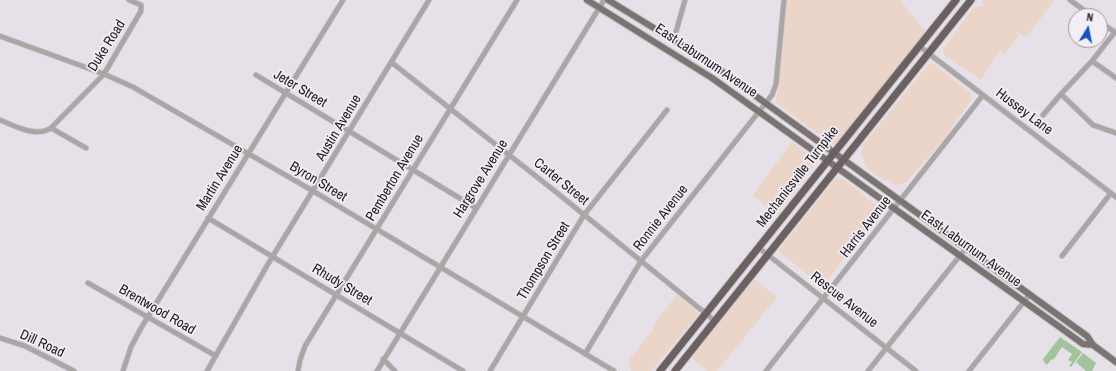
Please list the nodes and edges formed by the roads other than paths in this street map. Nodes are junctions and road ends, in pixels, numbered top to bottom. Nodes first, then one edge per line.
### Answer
1 (129, 0) edge
2 (343, 0) edge
3 (429, 0) edge
4 (517, 0) edge
5 (587, 0) edge
6 (604, 0) edge
7 (608, 0) edge
8 (685, 0) edge
9 (784, 0) edge
10 (956, 0) edge
11 (970, 0) edge
12 (1070, 0) edge
13 (600, 8) junction
14 (1081, 8) edge
15 (1116, 25) edge
16 (1114, 32) edge
17 (0, 36) edge
18 (674, 39) junction
19 (919, 46) junction
20 (927, 53) junction
21 (391, 62) junction
22 (1092, 62) junction
23 (104, 74) junction
24 (256, 75) dead end
25 (1116, 78) edge
26 (285, 93) junction
27 (1061, 94) junction
28 (983, 95) junction
29 (766, 103) junction
30 (450, 109) junction
31 (667, 110) dead end
32 (759, 111) junction
33 (1043, 115) dead end
34 (0, 120) edge
35 (51, 128) junction
36 (350, 132) junction
37 (1116, 133) edge
38 (86, 148) dead end
39 (834, 152) junction
40 (249, 154) junction
41 (509, 155) junction
42 (843, 159) junction
43 (828, 160) junction
44 (837, 167) junction
45 (413, 170) junction
46 (313, 192) junction
47 (1111, 192) junction
48 (1116, 197) edge
49 (901, 201) junction
50 (476, 208) junction
51 (895, 209) junction
52 (584, 215) junction
53 (208, 218) junction
54 (377, 229) junction
55 (758, 248) junction
56 (966, 248) junction
57 (768, 255) junction
58 (273, 256) junction
59 (960, 256) junction
60 (1062, 256) dead end
61 (642, 261) junction
62 (440, 267) junction
63 (88, 283) dead end
64 (1030, 294) junction
65 (336, 295) junction
66 (824, 298) junction
67 (1024, 302) junction
68 (706, 313) junction
69 (523, 317) junction
70 (147, 318) junction
71 (715, 321) junction
72 (400, 333) junction
73 (0, 338) edge
74 (1093, 346) junction
75 (887, 348) junction
76 (585, 354) junction
77 (216, 356) junction
78 (383, 359) junction
79 (1116, 362) edge
80 (74, 371) edge
81 (123, 371) edge
82 (207, 371) edge
83 (298, 371) edge
84 (377, 371) edge
85 (395, 371) edge
86 (463, 371) edge
87 (490, 371) edge
88 (614, 371) edge
89 (660, 371) edge
90 (675, 371) edge
91 (766, 371) edge
92 (868, 371) edge
93 (916, 371) edge
94 (969, 371) edge

1 - 23 street, Duke Road
2 - 26 street, Martin Avenue
3 - 21 street, Austin Avenue
4 - 30 street, Pemberton Avenue
5 - 13 main road, East Laburnum Avenue
6 - 13 street, Hargrove Avenue
7 - 18 main road, East Laburnum Avenue
8 - 18 street
9 - 29 street, Ronnie Avenue
10 - 19 highway, Mechanicsville Turnpike
11 - 20 highway, Mechanicsville Turnpike
12 - 14 street
13 - 32 main road, East Laburnum Avenue
13 - 41 street, Hargrove Avenue
15 - 16 street
16 - 22 street
17 - 23 street, Byron Street
18 - 29 main road, East Laburnum Avenue
19 - 20 street, Hussey Lane
19 - 39 highway, Mechanicsville Turnpike
20 - 28 street, Hussey Lane
20 - 42 highway, Mechanicsville Turnpike
21 - 30 street, Carter Street
21 - 36 street, Austin Avenue
22 - 25 street
22 - 27 street
23 - 35 street, Duke Road
23 - 40 street, Byron Street
24 - 26 street, Jeter Street
26 - 36 street, Jeter Street
26 - 40 street, Martin Avenue
27 - 33 street
27 - 37 street
28 - 47 street, Hussey Lane
28 - 49 street, Harris Avenue
29 - 32 street, Ronnie Avenue
29 - 39 main road, East Laburnum Avenue
30 - 41 street, Carter Street
30 - 45 street, Pemberton Avenue
31 - 52 street, Thompson Street
32 - 43 main road, East Laburnum Avenue
32 - 61 street, Ronnie Avenue
34 - 35 street
35 - 38 street
36 - 45 street, Jeter Street
36 - 46 street, Austin Avenue
39 - 42 main road, East Laburnum Avenue
39 - 43 highway, Mechanicsville Turnpike
40 - 46 street, Byron Street
40 - 53 street, Martin Avenue
41 - 50 street, Hargrove Avenue
41 - 52 street, Carter Street
42 - 44 highway, Mechanicsville Turnpike
42 - 49 main road, East Laburnum Avenue
43 - 44 main road, East Laburnum Avenue
43 - 55 highway, Mechanicsville Turnpike
44 - 51 main road, East Laburnum Avenue
44 - 57 highway, Mechanicsville Turnpike
45 - 50 street, Jeter Street
45 - 54 street, Pemberton Avenue
46 - 54 street, Byron Street
46 - 58 street, Austin Avenue
47 - 48 street, Hussey Lane
47 - 60 street
49 - 51 street, Harris Avenue
49 - 56 main road, East Laburnum Avenue
50 - 62 street, Hargrove Avenue
51 - 59 main road, East Laburnum Avenue
51 - 66 street, Harris Avenue
52 - 61 street, Carter Street
52 - 69 street, Thompson Street
53 - 58 street, Rhudy Street
53 - 70 street, Martin Avenue
54 - 62 street, Byron Street
54 - 65 street, Pemberton Avenue
55 - 57 street, Rescue Avenue
55 - 68 highway, Mechanicsville Turnpike
56 - 59 street
56 - 64 main road, East Laburnum Avenue
57 - 66 street, Rescue Avenue
57 - 71 highway, Mechanicsville Turnpike
58 - 65 street, Rhudy Street
58 - 77 street, Austin Avenue
59 - 67 main road, East Laburnum Avenue
59 - 75 street
61 - 68 street, Carter Street
61 - 76 street, Ronnie Avenue
62 - 69 street, Byron Street
62 - 72 street, Hargrove Avenue
63 - 70 street, Brentwood Road
64 - 67 street
64 - 74 main road, East Laburnum Avenue
65 - 72 street, Rhudy Street
65 - 83 street, Pemberton Avenue
66 - 75 street, Rescue Avenue
66 - 91 street, Harris Avenue
67 - 74 main road, East Laburnum Avenue
67 - 94 street
68 - 71 street, Carter Street
68 - 89 highway, Mechanicsville Turnpike
69 - 76 street, Byron Street
69 - 87 street, Thompson Street
70 - 77 street, Brentwood Road
70 - 81 street, Martin Avenue
71 - 90 highway, Mechanicsville Turnpike
72 - 78 street, Hargrove Avenue
72 - 86 street, Rhudy Street
73 - 80 street, Dill Road
74 - 79 main road, East Laburnum Avenue
75 - 92 street
75 - 93 street, Rescue Avenue
76 - 88 street, Byron Street
77 - 82 street, Austin Avenue
78 - 84 street, Hargrove Avenue
78 - 85 street

